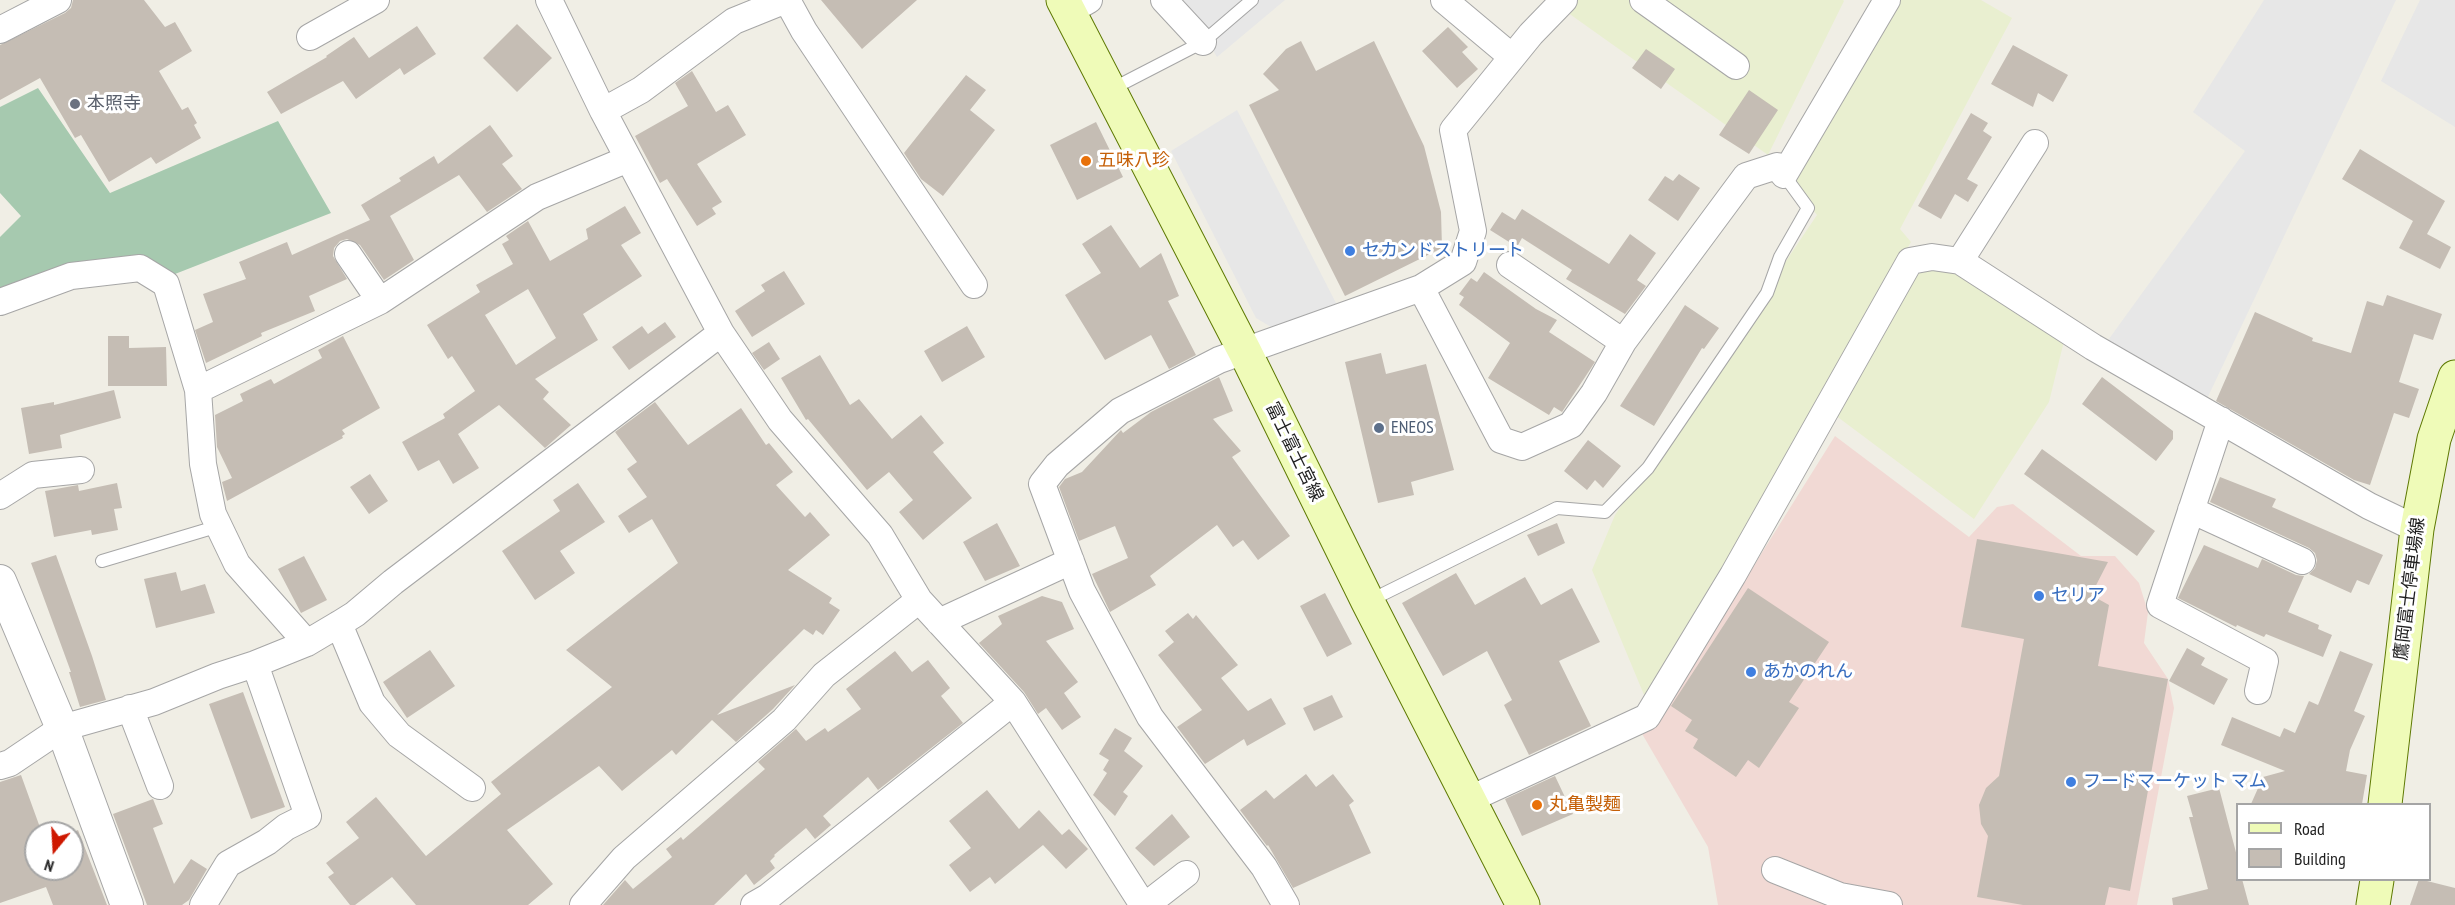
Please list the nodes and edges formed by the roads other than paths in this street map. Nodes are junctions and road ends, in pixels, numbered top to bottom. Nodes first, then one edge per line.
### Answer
1 (58, 0) edge
2 (375, 0) edge
3 (549, 0) edge
4 (787, 0) edge
5 (1164, 0) edge
6 (1252, 0) edge
7 (1444, 0) edge
8 (1564, 0) edge
9 (1643, 0) edge
10 (1887, 0) edge
11 (1073, 4) edge
12 (0, 30) edge
13 (310, 37) dead end
14 (1203, 42) junction
15 (1512, 57) junction
16 (1736, 66) dead end
17 (1109, 90) junction
18 (603, 111) junction
19 (2035, 143) dead end
20 (628, 159) junction
21 (1784, 175) junction
22 (348, 254) dead end
23 (1960, 261) junction
24 (1510, 265) dead end
25 (974, 285) dead end
26 (1421, 288) junction
27 (380, 300) junction
28 (0, 302) edge
29 (721, 333) junction
30 (1623, 342) junction
31 (1245, 352) junction
32 (198, 390) junction
33 (2453, 390) edge
34 (2221, 420) junction
35 (81, 470) dead end
36 (0, 496) edge
37 (2191, 510) junction
38 (219, 526) junction
39 (2417, 529) junction
40 (102, 561) dead end
41 (1071, 561) junction
42 (2302, 561) dead end
43 (0, 581) edge
44 (919, 600) junction
45 (1368, 602) junction
46 (939, 622) junction
47 (339, 624) junction
48 (307, 643) junction
49 (255, 664) junction
50 (2258, 691) dead end
51 (1013, 702) junction
52 (130, 708) junction
53 (62, 728) junction
54 (0, 766) edge
55 (160, 786) dead end
56 (472, 788) dead end
57 (1468, 800) junction
58 (2385, 803) edge
59 (1775, 870) dead end
60 (1186, 874) dead end
61 (2377, 881) edge
62 (1839, 900) edge
63 (763, 903) edge
64 (127, 905) edge
65 (202, 905) edge
66 (583, 905) edge
67 (1144, 905) edge
68 (1286, 905) edge
69 (1523, 905) edge
70 (1889, 905) edge
71 (2373, 905) edge

1 - 12 street
2 - 13 street
3 - 18 street
4 - 18 street
4 - 25 street
5 - 14 street
6 - 14 lane
7 - 15 street
8 - 15 street
9 - 16 street
10 - 21 street
11 - 17 main road, 富士富士宮線
14 - 17 lane
15 - 26 street
17 - 31 main road, 富士富士宮線
18 - 20 street
19 - 23 street
20 - 27 street
20 - 29 street
21 - 30 street
21 - 45 lane
22 - 27 street
23 - 34 street
23 - 57 street
24 - 30 street
26 - 30 street
26 - 31 street
27 - 32 street
28 - 32 street
29 - 44 street
29 - 47 street
31 - 41 street
31 - 45 main road, 富士富士宮線
32 - 38 street
33 - 39 main road, 鷹岡富士停車場線
34 - 37 street
34 - 39 street
35 - 36 street
37 - 42 street
37 - 50 street
38 - 40 lane
38 - 48 street
39 - 58 main road, 鷹岡富士停車場線
41 - 46 street
41 - 68 street
43 - 53 street
44 - 46 street
44 - 66 street
45 - 57 main road, 富士富士宮線
46 - 51 street
47 - 48 street
47 - 56 street
48 - 49 street
49 - 52 street
49 - 65 street
51 - 63 street
51 - 67 street
52 - 53 street
52 - 55 street
53 - 54 street
53 - 64 street
57 - 69 main road, 富士富士宮線
59 - 62 street
60 - 67 street
61 - 71 main road
62 - 70 street

